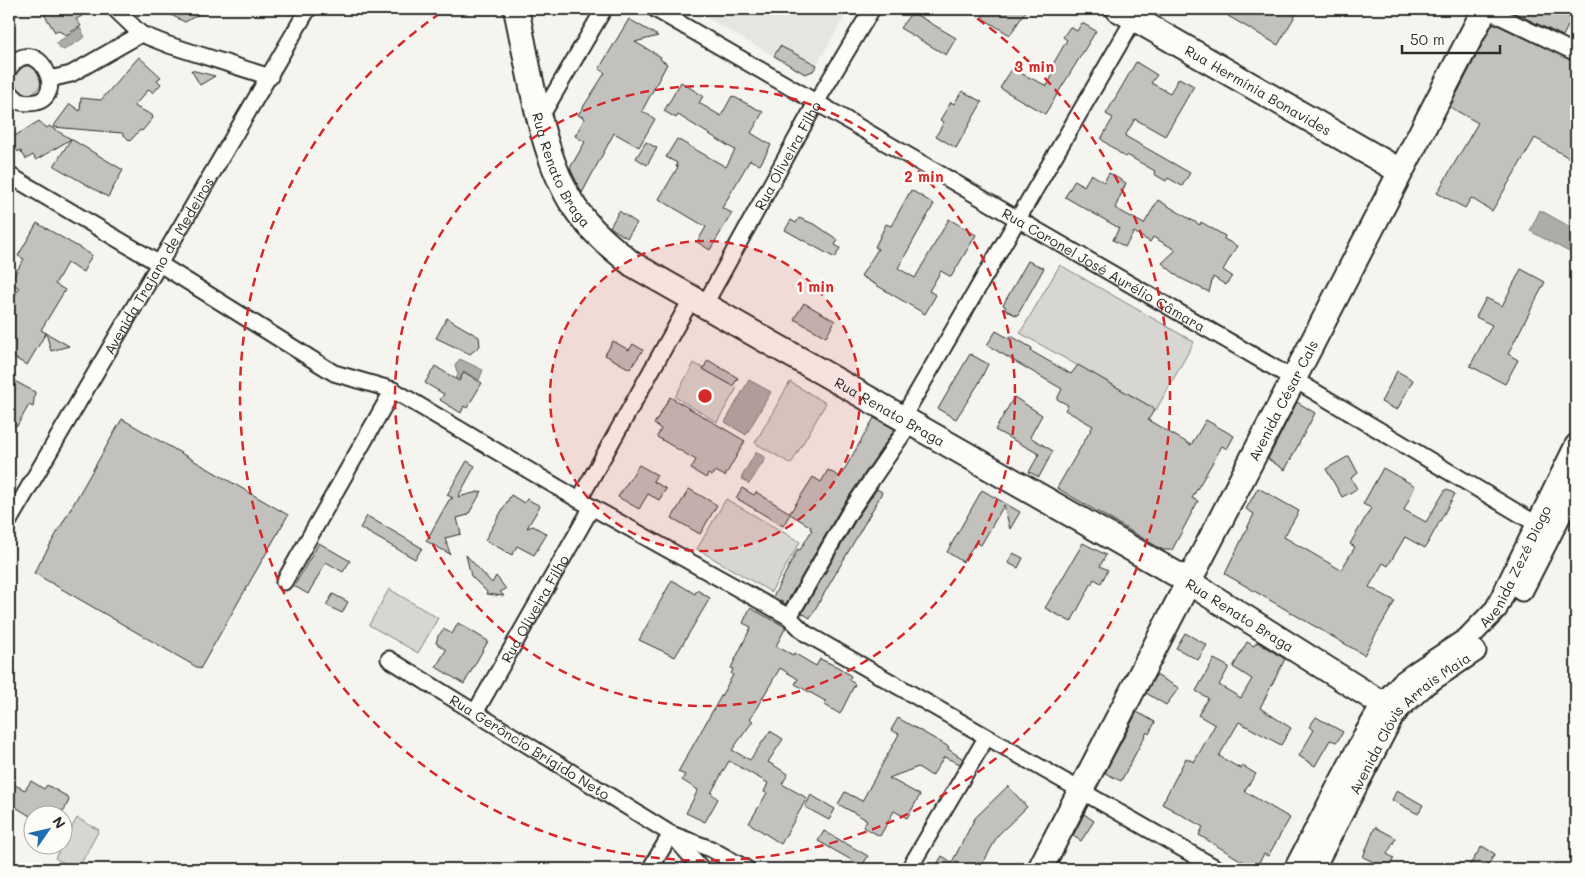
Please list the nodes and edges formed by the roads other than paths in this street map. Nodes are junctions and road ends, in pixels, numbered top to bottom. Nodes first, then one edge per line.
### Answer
1 (115, 9) edge
2 (308, 9) edge
3 (516, 9) edge
4 (604, 9) edge
5 (655, 9) edge
6 (872, 9) edge
7 (1469, 9) edge
8 (1485, 9) edge
9 (1131, 12) edge
10 (141, 34) junction
11 (1576, 53) edge
12 (9, 69) edge
13 (270, 77) junction
14 (50, 79) junction
15 (9, 92) edge
16 (817, 101) junction
17 (540, 118) junction
18 (1395, 168) junction
19 (9, 175) edge
20 (1017, 218) junction
21 (158, 262) junction
22 (699, 301) junction
23 (1286, 375) junction
24 (393, 390) junction
25 (907, 419) junction
26 (1576, 445) edge
27 (1576, 484) edge
28 (586, 503) junction
29 (9, 521) edge
30 (1544, 528) junction
31 (1182, 578) junction
32 (284, 582) dead end
33 (789, 617) junction
34 (389, 659) dead end
35 (1389, 708) junction
36 (476, 711) junction
37 (986, 738) junction
38 (1073, 788) junction
39 (671, 834) junction
40 (650, 869) edge
41 (702, 869) edge
42 (747, 869) edge
43 (909, 869) edge
44 (1025, 869) edge
45 (1040, 869) edge
46 (1218, 869) edge
47 (1295, 869) edge
48 (1313, 869) edge

1 - 10 street
2 - 13 street, Avenida Trajano de Medeiros
3 - 17 main road, Rua Renato Braga
4 - 17 street
5 - 16 street, Rua Coronel José Aurélio Câmara
6 - 16 street, Rua Oliveira Filho
7 - 18 main road, Avenida César Cals
8 - 11 street
8 - 18 main road, Avenida César Cals
9 - 18 main road, Rua Hermínia Bonavides
9 - 20 street
10 - 13 street
10 - 14 street
12 - 14 street
13 - 21 street, Avenida Trajano de Medeiros
14 - 15 street
16 - 20 street, Rua Coronel José Aurélio Câmara
16 - 22 street, Rua Oliveira Filho
17 - 22 main road, Rua Renato Braga
18 - 23 main road, Avenida César Cals
19 - 21 street
20 - 23 street, Rua Coronel José Aurélio Câmara
20 - 25 street
21 - 24 street
21 - 29 street, Avenida Trajano de Medeiros
22 - 25 main road, Rua Renato Braga
22 - 28 street, Rua Oliveira Filho
23 - 30 street, Rua Coronel José Aurélio Câmara
23 - 31 main road, Avenida César Cals
24 - 28 street
24 - 32 street
25 - 31 main road, Rua Renato Braga
25 - 33 street
26 - 30 main road, Avenida Zezé Diogo
27 - 30 main road
28 - 33 street
28 - 36 street, Rua Oliveira Filho
30 - 35 main road, Avenida Zezé Diogo
31 - 35 main road, Rua Renato Braga
31 - 38 main road, Avenida César Cals
33 - 37 street
34 - 36 street, Rua Gerôncio Brígido Neto
35 - 47 main road, Avenida Clóvis Arrais Maia
35 - 48 main road, Avenida Clóvis Arrais Maia
36 - 39 street, Rua Gerôncio Brígido Neto
37 - 38 street
37 - 43 street
38 - 44 main road
38 - 45 main road
38 - 46 street
39 - 40 street
39 - 41 street, Rua Gerôncio Brígido Neto
39 - 42 street, Rua Gerôncio Brígido Neto

